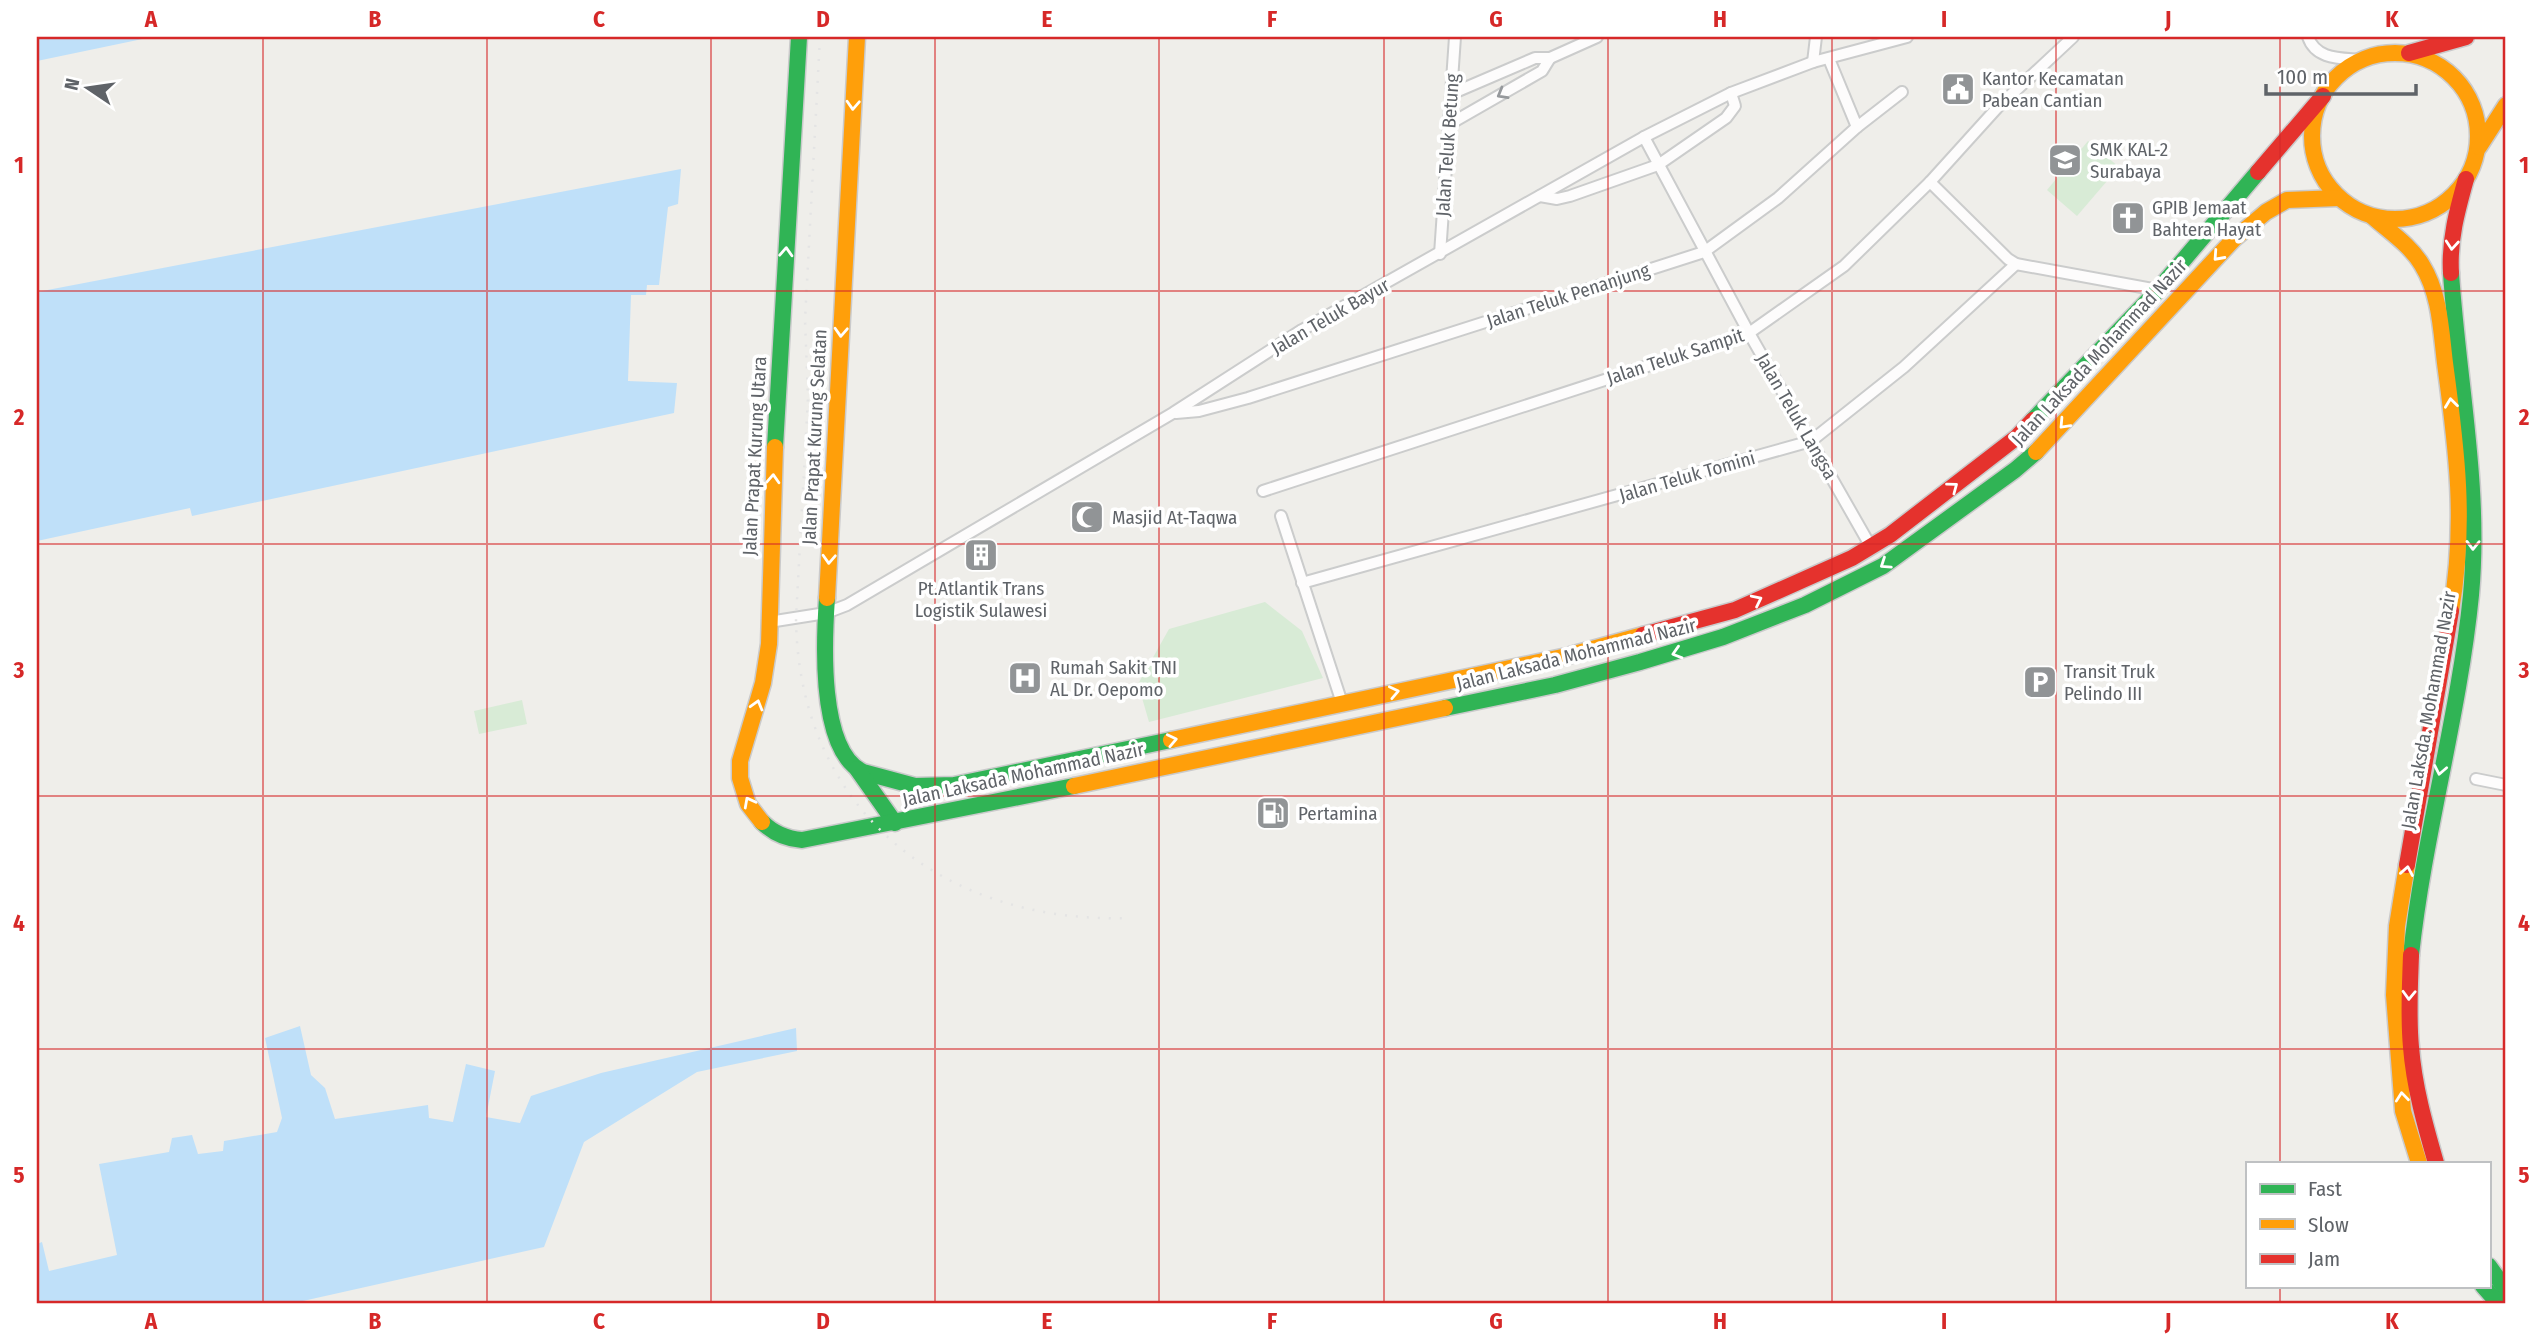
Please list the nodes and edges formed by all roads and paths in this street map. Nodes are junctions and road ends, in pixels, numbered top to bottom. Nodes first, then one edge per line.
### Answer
1 (799, 37) edge
2 (857, 37) edge
3 (1455, 37) edge
4 (1597, 37) edge
5 (1816, 37) edge
6 (1907, 37) edge
7 (2073, 37) edge
8 (2308, 37) edge
9 (2466, 37) edge
10 (2406, 54) junction
11 (1550, 58) junction
12 (1829, 59) junction
13 (2361, 60) junction
14 (1813, 62) junction
15 (1902, 92) dead end
16 (1731, 93) junction
17 (1451, 94) junction
18 (2323, 96) junction
19 (2506, 105) edge
20 (1448, 125) junction
21 (1857, 127) junction
22 (1644, 137) junction
23 (2477, 150) junction
24 (1658, 165) junction
25 (2466, 179) junction
26 (1930, 182) junction
27 (1540, 196) junction
28 (2339, 198) junction
29 (2373, 217) junction
30 (1704, 252) junction
31 (1440, 254) junction
32 (2016, 264) junction
33 (2158, 290) junction
34 (1749, 333) junction
35 (1173, 413) junction
36 (1811, 441) junction
37 (1263, 491) dead end
38 (1281, 516) dead end
39 (1871, 547) junction
40 (1302, 583) junction
41 (826, 613) junction
42 (769, 622) junction
43 (1342, 703) junction
44 (857, 769) junction
45 (2476, 779) dead end
46 (2506, 785) edge
47 (895, 823) junction
48 (802, 840) joint
49 (2419, 1162) edge
50 (2436, 1162) edge
51 (2490, 1267) edge
52 (2485, 1288) edge
53 (2506, 1290) edge
54 (2498, 1303) edge

42 -> 1 street, Jalan Prapat Kurung Utara
2 -> 41 street, Jalan Prapat Kurung Selatan
3 - 17 street, Jalan Teluk Betung
4 - 11 street
5 - 14 street
6 - 12 street, Jalan Teluk Bayur
7 - 26 street, Jalan Teluk Sampit
8 - 13 street
9 - 10 street
10 - 13 street
10 - 23 street
11 - 17 street
11 -> 20 street
12 - 14 street, Jalan Teluk Bayur
12 - 21 street
13 - 18 street
14 - 16 street, Jalan Teluk Bayur
15 - 21 street, Jalan Teluk Penanjung
16 - 22 street, Jalan Teluk Bayur
16 - 24 street
17 - 20 street, Jalan Teluk Betung
18 - 28 street
18 - 33 street, Jalan Laksada Mohammad Nazir
19 - 23 street
20 - 31 street, Jalan Teluk Betung
21 - 30 street, Jalan Teluk Penanjung
22 - 24 street, Jalan Teluk Langsa
22 - 27 street, Jalan Teluk Bayur
23 - 25 street
24 - 27 street
24 - 30 street, Jalan Teluk Langsa
25 - 29 street
25 -> 50 street, Jalan Laksda. Mohammad Nazir
26 - 32 street
26 - 34 street, Jalan Teluk Sampit
27 - 31 street, Jalan Teluk Bayur
28 - 29 street
28 -> 47 street, Jalan Laksada Mohammad Nazir
49 -> 29 street, Jalan Laksda. Mohammad Nazir
30 - 34 street, Jalan Teluk Langsa
30 - 35 street, Jalan Teluk Penanjung
31 - 35 street, Jalan Teluk Bayur
32 - 33 street
32 - 36 street, Jalan Teluk Tomini
39 -> 33 street, Jalan Laksada Mohammad Nazir
34 - 36 street, Jalan Teluk Langsa
34 - 37 street, Jalan Teluk Sampit
35 - 41 street, Jalan Teluk Bayur
36 - 39 street, Jalan Teluk Langsa
36 - 40 street, Jalan Teluk Tomini
38 - 40 street
43 -> 39 street, Jalan Laksada Mohammad Nazir
40 - 43 street
41 - 42 street, Jalan Teluk Bayur
41 - 44 street, Jalan Prapat Kurung Selatan
48 -> 42 street, Jalan Prapat Kurung Utara
44 -> 43 street, Jalan Laksada Mohammad Nazir
44 - 47 street, Jalan Prapat Kurung Selatan
45 - 46 street
47 - 48 street, Jalan Laksada Mohammad Nazir
51 - 53 street
52 - 54 street

